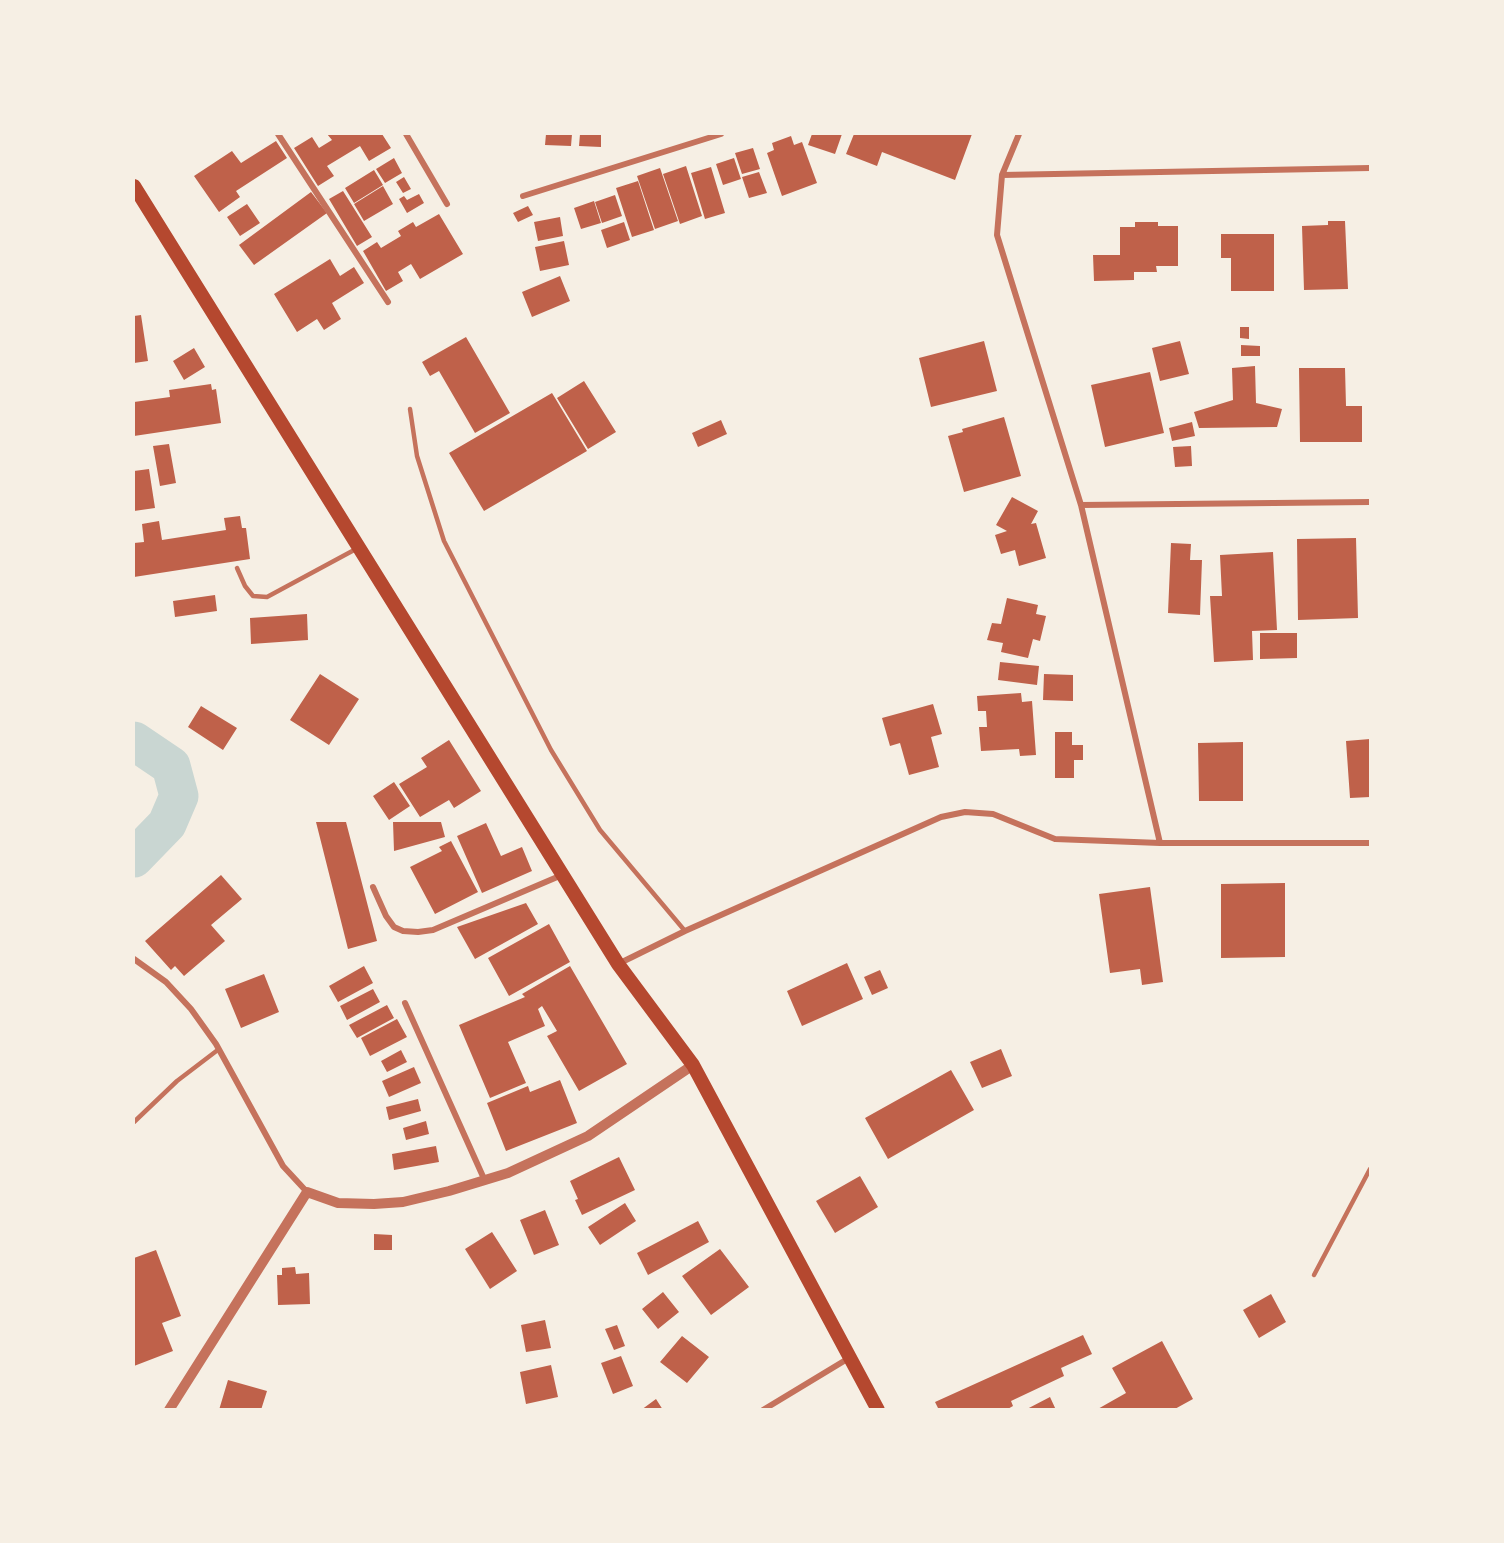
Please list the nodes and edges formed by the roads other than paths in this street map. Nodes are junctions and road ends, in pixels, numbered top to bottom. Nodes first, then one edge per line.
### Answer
1 (278, 134) edge
2 (406, 134) edge
3 (721, 134) edge
4 (1019, 134) edge
5 (1371, 168) edge
6 (1002, 175) junction
7 (134, 186) edge
8 (524, 196) dead end
9 (447, 204) dead end
10 (388, 302) dead end
11 (410, 409) dead end
12 (1371, 502) edge
13 (1081, 505) junction
14 (359, 548) junction
15 (237, 568) dead end
16 (1161, 843) junction
17 (1371, 843) edge
18 (563, 875) junction
19 (373, 887) dead end
20 (685, 931) junction
21 (134, 959) edge
22 (618, 964) junction
23 (405, 1003) dead end
24 (219, 1049) junction
25 (693, 1065) junction
26 (134, 1122) edge
27 (1371, 1169) edge
28 (485, 1181) junction
29 (307, 1192) junction
30 (1314, 1275) dead end
31 (849, 1358) junction
32 (169, 1410) edge
33 (763, 1410) edge
34 (878, 1410) edge

1 - 10 street
2 - 9 street
3 - 8 street
4 - 6 street
5 - 6 street
6 - 13 street
7 - 14 main road
11 - 20 lane
12 - 13 street
13 - 16 street
14 - 15 lane
14 - 18 main road
16 - 17 street
16 - 20 street
18 - 19 street
18 - 22 main road
20 - 22 street
21 - 24 street
22 - 25 main road
23 - 28 street
24 - 26 lane
24 - 29 street
25 - 28 street
25 - 31 main road
27 - 30 lane
28 - 29 street
29 - 32 street
31 - 33 street
31 - 34 main road

